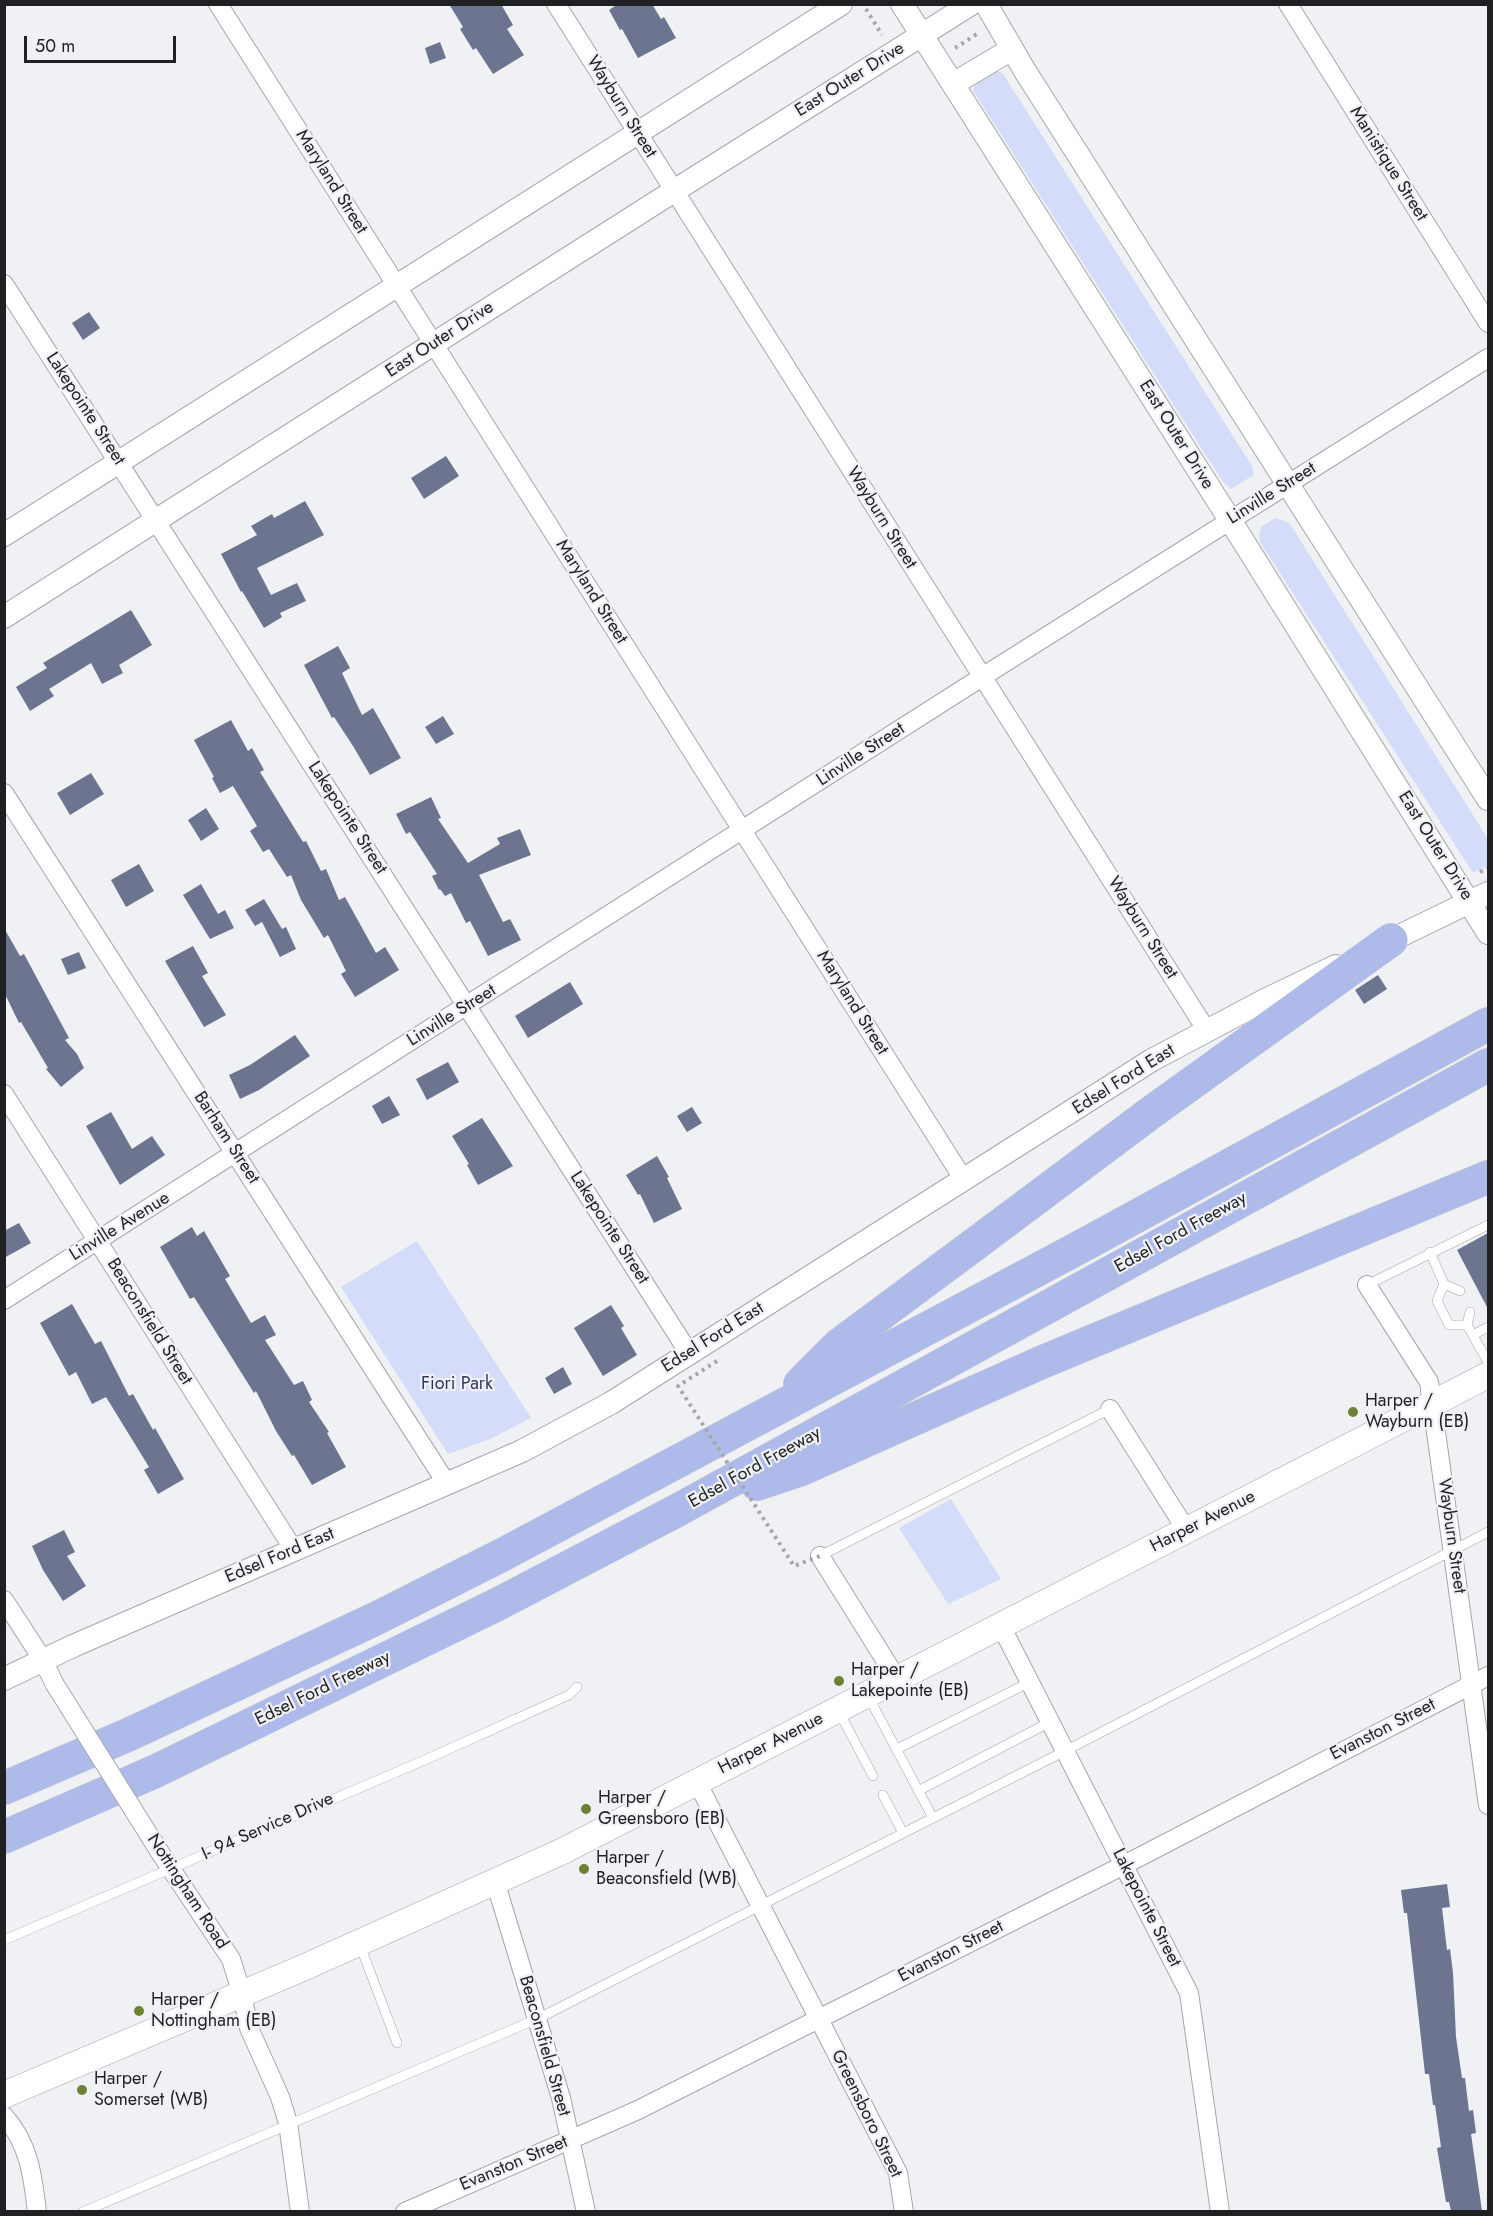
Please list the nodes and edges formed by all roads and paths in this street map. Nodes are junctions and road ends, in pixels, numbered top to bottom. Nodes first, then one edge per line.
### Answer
1 (218, 4) edge
2 (556, 4) edge
3 (841, 4) edge
4 (902, 4) edge
5 (971, 4) edge
6 (986, 4) edge
7 (1288, 4) edge
8 (866, 9) dead end
9 (977, 34) dead end
10 (922, 35) junction
11 (883, 36) dead end
12 (1012, 49) junction
13 (951, 50) dead end
14 (953, 84) junction
15 (637, 133) junction
16 (674, 190) junction
17 (4, 284) edge
18 (397, 286) junction
19 (1488, 323) edge
20 (434, 344) junction
21 (1488, 358) edge
22 (120, 462) junction
23 (1288, 484) junction
24 (157, 520) junction
25 (1230, 520) junction
26 (4, 535) edge
27 (4, 617) edge
28 (982, 677) junction
29 (4, 793) edge
30 (1488, 799) edge
31 (743, 831) junction
32 (1479, 898) edge
33 (1487, 931) edge
34 (1391, 940) junction
35 (468, 1006) junction
36 (1488, 1024) edge
37 (1207, 1031) junction
38 (1488, 1065) edge
39 (4, 1094) edge
40 (236, 1153) junction
41 (1488, 1177) edge
42 (964, 1180) junction
43 (1488, 1225) edge
44 (98, 1241) junction
45 (1430, 1252) junction
46 (1444, 1284) junction
47 (1367, 1285) joint
48 (1460, 1291) dead end
49 (4, 1300) edge
50 (1470, 1312) dead end
51 (1467, 1325) junction
52 (1488, 1327) edge
53 (1473, 1335) junction
54 (689, 1353) junction
55 (717, 1361) dead end
56 (1488, 1362) edge
57 (1488, 1375) edge
58 (1433, 1404) junction
59 (1110, 1409) joint
60 (770, 1412) junction
61 (447, 1484) junction
62 (676, 1511) junction
63 (1187, 1531) junction
64 (1488, 1532) edge
65 (294, 1550) junction
66 (1453, 1550) junction
67 (820, 1556) junction
68 (4, 1600) edge
69 (1001, 1626) junction
70 (43, 1660) junction
71 (1488, 1676) edge
72 (4, 1678) edge
73 (897, 1679) junction
74 (1030, 1682) junction
75 (1472, 1685) junction
76 (577, 1687) dead end
77 (867, 1695) junction
78 (837, 1710) junction
79 (1050, 1722) junction
80 (897, 1749) junction
81 (1065, 1751) junction
82 (873, 1776) dead end
83 (697, 1782) junction
84 (4, 1788) edge
85 (918, 1791) junction
86 (883, 1794) dead end
87 (1488, 1805) edge
88 (933, 1818) junction
89 (903, 1833) junction
90 (4, 1837) edge
91 (1124, 1865) junction
92 (171, 1869) junction
93 (495, 1881) junction
94 (760, 1905) junction
95 (4, 1940) edge
96 (359, 1943) junction
97 (242, 1994) junction
98 (537, 2019) junction
99 (819, 2020) junction
100 (397, 2043) dead end
101 (4, 2095) edge
102 (4, 2116) edge
103 (288, 2122) junction
104 (570, 2140) junction
105 (37, 2211) edge
106 (83, 2211) edge
107 (300, 2211) edge
108 (405, 2211) edge
109 (586, 2211) edge
110 (904, 2211) edge
111 (1220, 2211) edge

1 - 18 street, Maryland Street
2 - 15 street, Wayburn Street
3 - 15 street
4 - 10 street
5 - 10 street
6 - 12 street
7 - 19 street, Manistique Street
8 - 11 path
9 - 13 path
10 - 14 street, East Outer Drive
10 - 16 street, East Outer Drive
12 - 14 street
12 - 23 street
14 - 25 street, East Outer Drive
15 - 16 street, Wayburn Street
15 - 18 street
16 - 20 street, East Outer Drive
16 - 28 street, Wayburn Street
17 - 22 street, Lakepointe Street
18 - 20 street, Maryland Street
18 - 22 street
20 - 24 street, East Outer Drive
20 - 31 street, Maryland Street
21 - 23 street, Linville Street
22 - 24 street, Lakepointe Street
22 - 26 street
23 - 25 street, Linville Street
23 - 30 street
24 - 27 street, East Outer Drive
24 - 35 street, Lakepointe Street
25 - 28 street, Linville Street
25 - 32 street, East Outer Drive
28 - 31 street, Linville Street
28 - 37 street, Wayburn Street
29 - 40 street, Barham Street
31 - 35 street, Linville Street
31 - 42 street, Maryland Street
32 - 33 street, East Outer Drive
32 - 34 street, Edsel Ford East
34 - 37 street, Edsel Ford East
34 - 60 highway
35 - 40 street, Linville Street
35 - 54 street, Lakepointe Street
36 - 60 highway, Edsel Ford Freeway
37 - 42 street, Edsel Ford East
38 - 62 highway, Edsel Ford Freeway
39 - 44 street, Beaconsfield Street
40 - 44 street, Linville Avenue
40 - 61 street, Barham Street
41 - 62 highway
42 - 54 street, Edsel Ford East
43 - 45 lane
44 - 49 street, Linville Avenue
44 - 65 street, Beaconsfield Street
45 - 46 lane
45 - 47 lane
46 - 48 lane
46 - 51 lane
47 - 58 street, Wayburn Street
50 - 51 lane
51 - 53 lane
52 - 53 lane
53 - 56 lane
54 - 61 street, Edsel Ford East
55 - 67 path, bridge
57 - 58 main road, Harper Avenue
58 - 63 main road, Harper Avenue
58 - 66 street, Wayburn Street
59 - 63 street
59 - 67 lane
60 - 84 highway, Edsel Ford Freeway
61 - 65 street, Edsel Ford East
62 - 90 highway, Edsel Ford Freeway
63 - 69 main road, Harper Avenue
64 - 66 lane
65 - 70 street, Edsel Ford East
66 - 75 street, Wayburn Street
66 - 81 lane
67 - 73 street
68 - 70 street, Nottingham Road
69 - 73 main road, Harper Avenue
69 - 74 street, Lakepointe Street
70 - 72 street, Edsel Ford East
70 - 92 street, Nottingham Road, bridge
71 - 75 street, Evanston Street
73 - 77 main road, Harper Avenue
74 - 79 street, Lakepointe Street
74 - 80 lane
75 - 87 street, Wayburn Street
75 - 91 street, Evanston Street
76 - 92 lane, I- 94 Service Drive
77 - 78 main road, Harper Avenue
77 - 80 lane
78 - 82 lane
78 - 83 main road, Harper Avenue
79 - 81 street, Lakepointe Street
79 - 85 lane
80 - 85 lane
81 - 88 lane
81 - 91 street, Lakepointe Street
83 - 93 main road, Harper Avenue
83 - 94 street, Greensboro Street
85 - 88 lane
86 - 89 lane
88 - 89 lane
89 - 94 lane
91 - 99 street, Evanston Street
91 - 111 street, Lakepointe Street
92 - 95 lane, I- 94 Service Drive
92 - 97 street, Nottingham Road
93 - 96 main road, Harper Avenue
93 - 98 street, Beaconsfield Street
94 - 98 lane
94 - 99 street, Greensboro Street
96 - 97 main road, Harper Avenue
96 - 100 lane
97 - 101 main road, Harper Avenue
97 - 103 street, Nottingham Road
98 - 103 lane
98 - 104 street, Beaconsfield Street
99 - 104 street, Evanston Street
99 - 110 street, Greensboro Street
102 - 105 street
103 - 106 lane
103 - 107 street, Nottingham Road
104 - 108 street, Evanston Street
104 - 109 street, Beaconsfield Street

